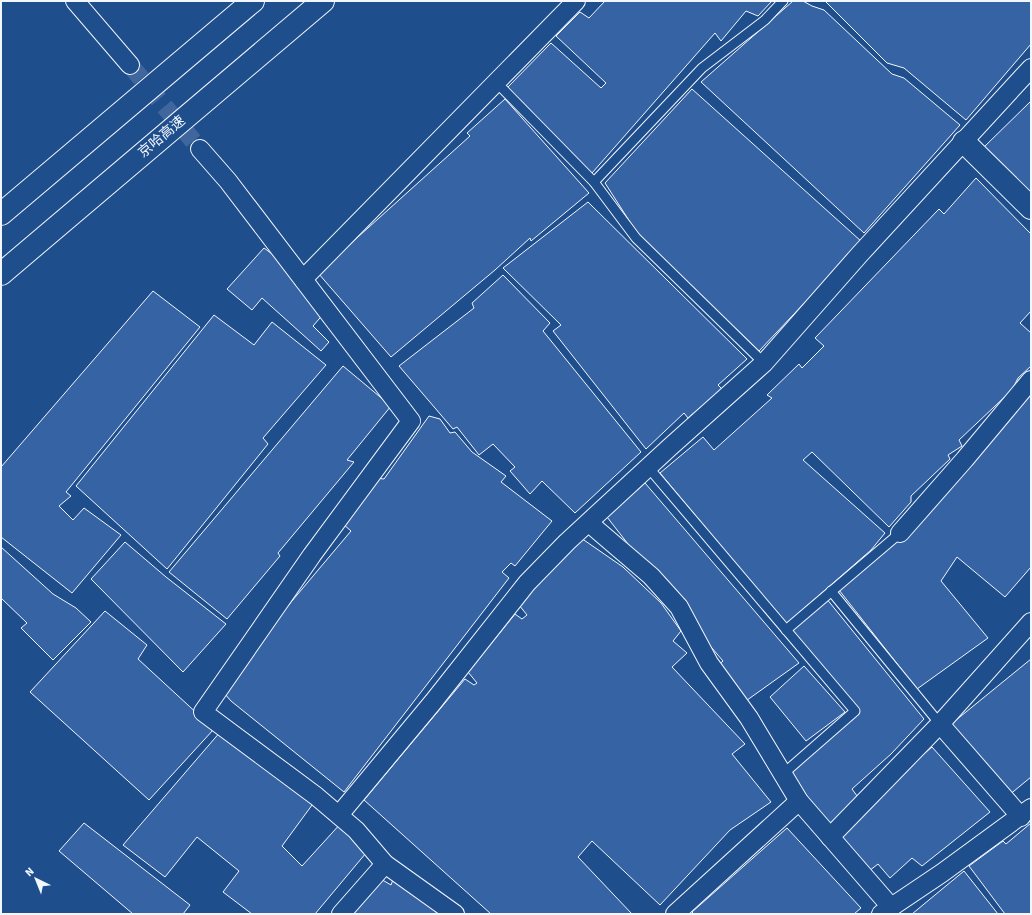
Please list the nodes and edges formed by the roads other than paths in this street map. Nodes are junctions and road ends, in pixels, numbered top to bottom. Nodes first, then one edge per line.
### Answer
1 (75, 1) edge
2 (253, 1) edge
3 (323, 1) edge
4 (576, 1) edge
5 (783, 1) edge
6 (130, 65) tunnel mouth
7 (1031, 68) edge
8 (496, 82) junction
9 (964, 142) junction
10 (200, 149) tunnel mouth
11 (594, 182) junction
12 (1031, 208) edge
13 (1, 214) edge
14 (1, 274) edge
15 (303, 279) junction
16 (764, 363) junction
17 (1031, 380) edge
18 (648, 467) junction
19 (589, 523) junction
20 (900, 533) joint
21 (831, 590) junction
22 (1031, 622) edge
23 (786, 630) junction
24 (940, 724) junction
25 (783, 774) junction
26 (799, 800) junction
27 (1026, 812) edge
28 (339, 815) junction
29 (830, 837) junction
30 (385, 864) junction
31 (886, 911) edge
32 (683, 912) edge
33 (341, 914) edge
34 (455, 914) edge

1 - 6 street
2 - 13 main road
3 - 14 main road, 京哈高速
4 - 8 street
5 - 11 lane
7 - 9 street
8 - 11 lane
8 - 15 street
9 - 12 main road
9 - 16 street
10 - 15 street
11 - 16 lane
15 - 28 street
16 - 18 street
17 - 20 street
18 - 19 street
18 - 23 lane
19 - 25 street
19 - 28 street
20 - 21 lane
21 - 23 lane
21 - 24 lane
22 - 24 street
23 - 25 lane
24 - 27 street
24 - 29 street
25 - 26 street
26 - 29 street
26 - 32 street
27 - 31 street
28 - 30 street
29 - 31 street
30 - 33 street
30 - 34 street

